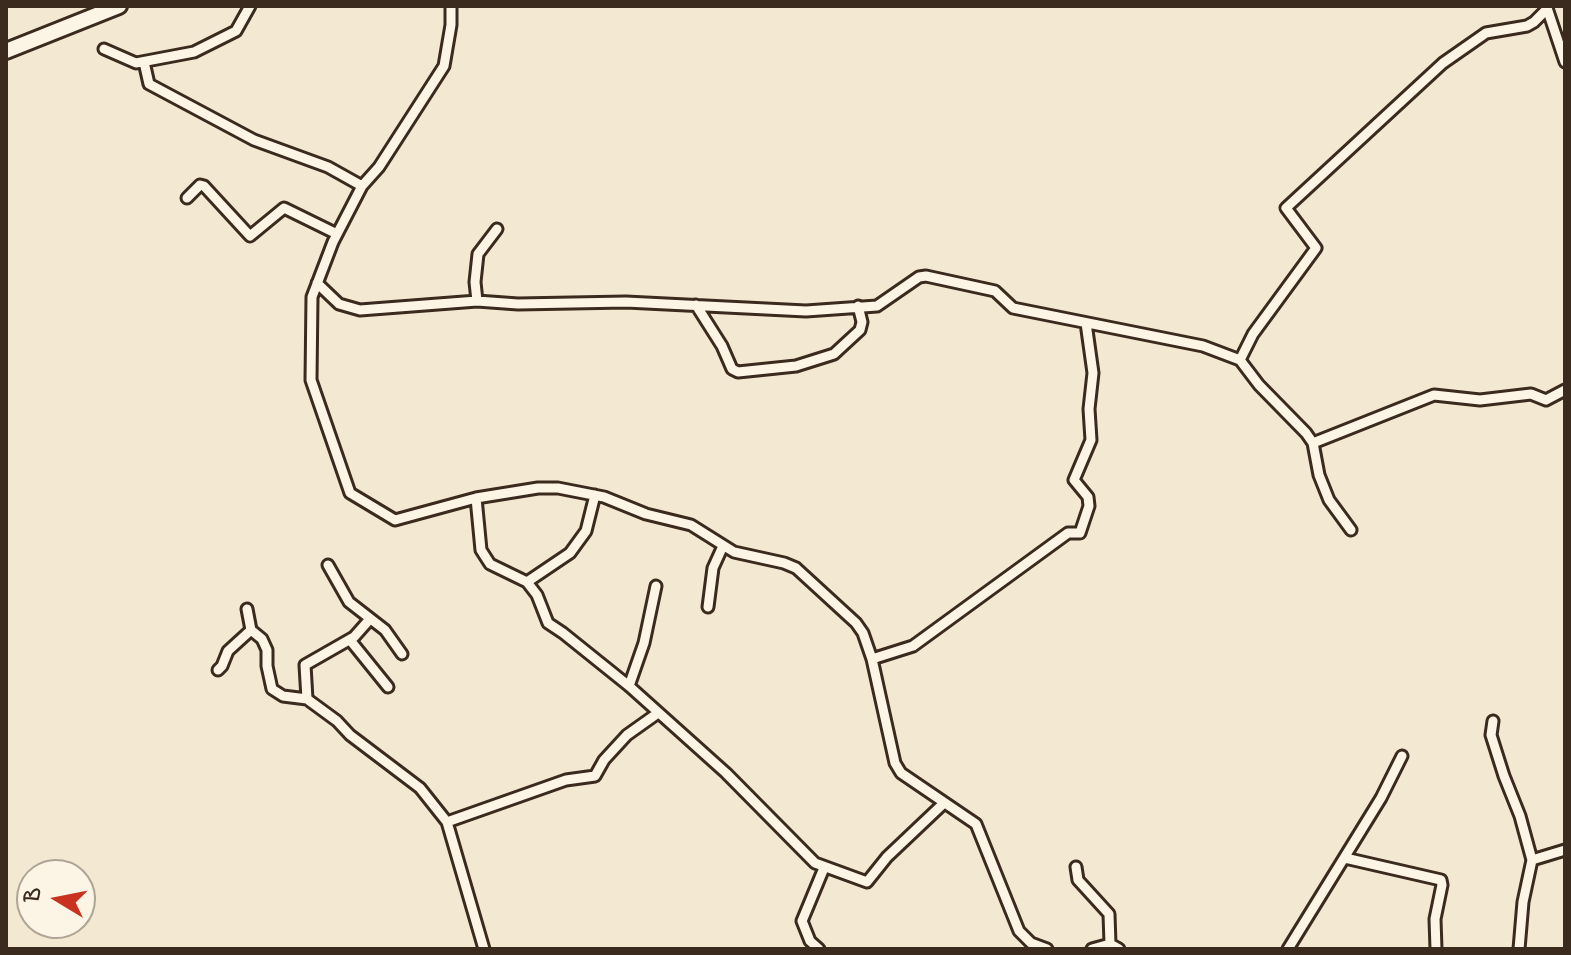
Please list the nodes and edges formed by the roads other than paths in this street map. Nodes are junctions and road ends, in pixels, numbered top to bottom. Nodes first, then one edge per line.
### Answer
1 (96, 6) edge
2 (119, 6) edge
3 (250, 6) edge
4 (451, 6) edge
5 (1547, 7) edge
6 (6, 41) edge
7 (104, 49) dead end
8 (6, 51) edge
9 (144, 62) junction
10 (1565, 62) edge
11 (362, 186) junction
12 (187, 198) dead end
13 (497, 229) dead end
14 (337, 234) junction
15 (317, 283) junction
16 (477, 301) junction
17 (696, 305) junction
18 (858, 306) junction
19 (1086, 323) junction
20 (1240, 360) junction
21 (1565, 390) edge
22 (1313, 443) junction
23 (595, 495) junction
24 (476, 498) junction
25 (1351, 530) dead end
26 (723, 546) junction
27 (328, 565) dead end
28 (527, 582) junction
29 (656, 586) dead end
30 (708, 607) dead end
31 (247, 609) dead end
32 (370, 619) junction
33 (251, 630) junction
34 (350, 640) junction
35 (402, 654) dead end
36 (872, 659) junction
37 (218, 670) dead end
38 (629, 686) junction
39 (388, 687) dead end
40 (307, 699) junction
41 (658, 713) junction
42 (1493, 721) dead end
43 (1402, 756) dead end
44 (944, 803) junction
45 (447, 822) junction
46 (1565, 850) edge
47 (1345, 858) junction
48 (1532, 860) junction
49 (1076, 867) dead end
50 (824, 868) junction
51 (1023, 937) junction
52 (1115, 947) edge
53 (484, 949) edge
54 (819, 949) edge
55 (1019, 949) edge
56 (1047, 949) edge
57 (1092, 949) edge
58 (1288, 949) edge
59 (1436, 949) edge
60 (1519, 949) edge

1 - 6 highway
2 - 8 highway
3 - 9 street
4 - 11 street
5 - 10 street
5 - 20 street
7 - 9 street
9 - 11 street
11 - 14 street
12 - 14 street
13 - 16 street
14 - 15 street
15 - 16 street
15 - 24 street
16 - 17 street
17 - 18 street
17 - 18 street
18 - 19 street
19 - 20 street
19 - 36 street
20 - 22 street
21 - 22 street
22 - 25 street
23 - 24 street
23 - 26 street
23 - 28 street
24 - 28 street
26 - 30 street
26 - 36 street
27 - 32 street
28 - 38 street
29 - 38 street
31 - 33 street
32 - 34 street
32 - 35 street
33 - 37 street
33 - 40 street
34 - 39 street
34 - 40 street
36 - 44 street
38 - 41 street
40 - 45 street
41 - 45 street
41 - 50 street
42 - 48 street
43 - 47 street
44 - 50 street
44 - 51 street
45 - 53 street
46 - 48 street
47 - 58 street
47 - 59 street
48 - 60 street
49 - 52 street
50 - 54 street
51 - 55 street
51 - 56 street
52 - 57 street

